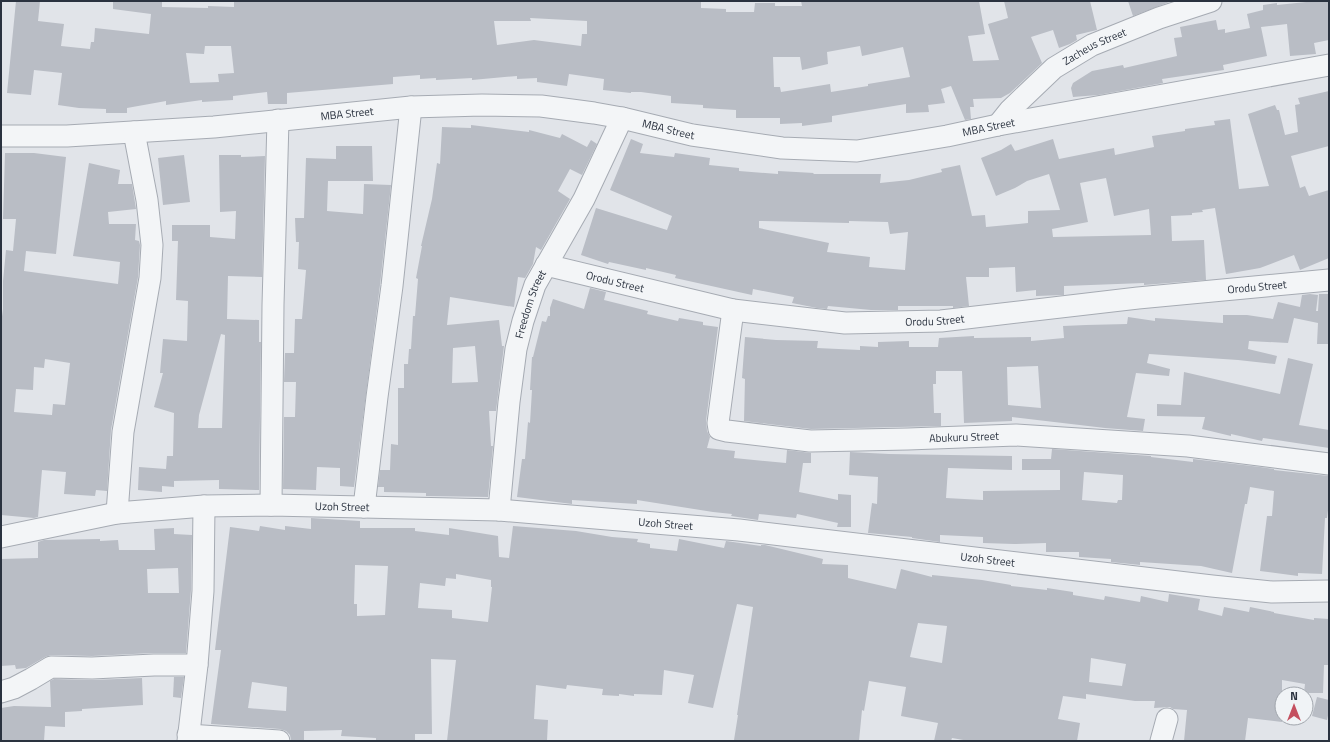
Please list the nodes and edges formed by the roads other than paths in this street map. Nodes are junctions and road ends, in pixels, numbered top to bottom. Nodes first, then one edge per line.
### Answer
1 (1211, 1) edge
2 (1329, 65) edge
3 (411, 107) junction
4 (622, 118) junction
5 (278, 120) junction
6 (998, 125) junction
7 (134, 132) junction
8 (1, 136) edge
9 (546, 265) junction
10 (1329, 280) edge
11 (733, 310) junction
12 (1329, 464) edge
13 (271, 505) junction
14 (204, 506) junction
15 (364, 507) junction
16 (499, 510) junction
17 (117, 512) junction
18 (1, 537) edge
19 (1329, 591) edge
20 (197, 665) junction
21 (1, 692) edge
22 (1167, 719) dead end
23 (188, 738) edge
24 (279, 741) edge
25 (1161, 741) edge

1 - 6 street, Zacheus Street
2 - 6 street, MBA Street
3 - 4 street, MBA Street
3 - 5 street, MBA Street
3 - 15 street
4 - 6 street, MBA Street
4 - 9 street, Freedom Street
5 - 7 street, MBA Street
5 - 13 street
7 - 8 street, MBA Street
7 - 17 street
9 - 11 street, Orodu Street
9 - 16 street, Freedom Street
10 - 11 street, Orodu Street
11 - 12 street, Abukuru Street
13 - 14 street, Uzoh Street
13 - 15 street, Uzoh Street
14 - 17 street, Uzoh Street
14 - 20 street
15 - 16 street, Uzoh Street
16 - 19 street, Uzoh Street
17 - 18 street, Uzoh Street
20 - 21 street
20 - 23 street
22 - 25 street
23 - 24 street

